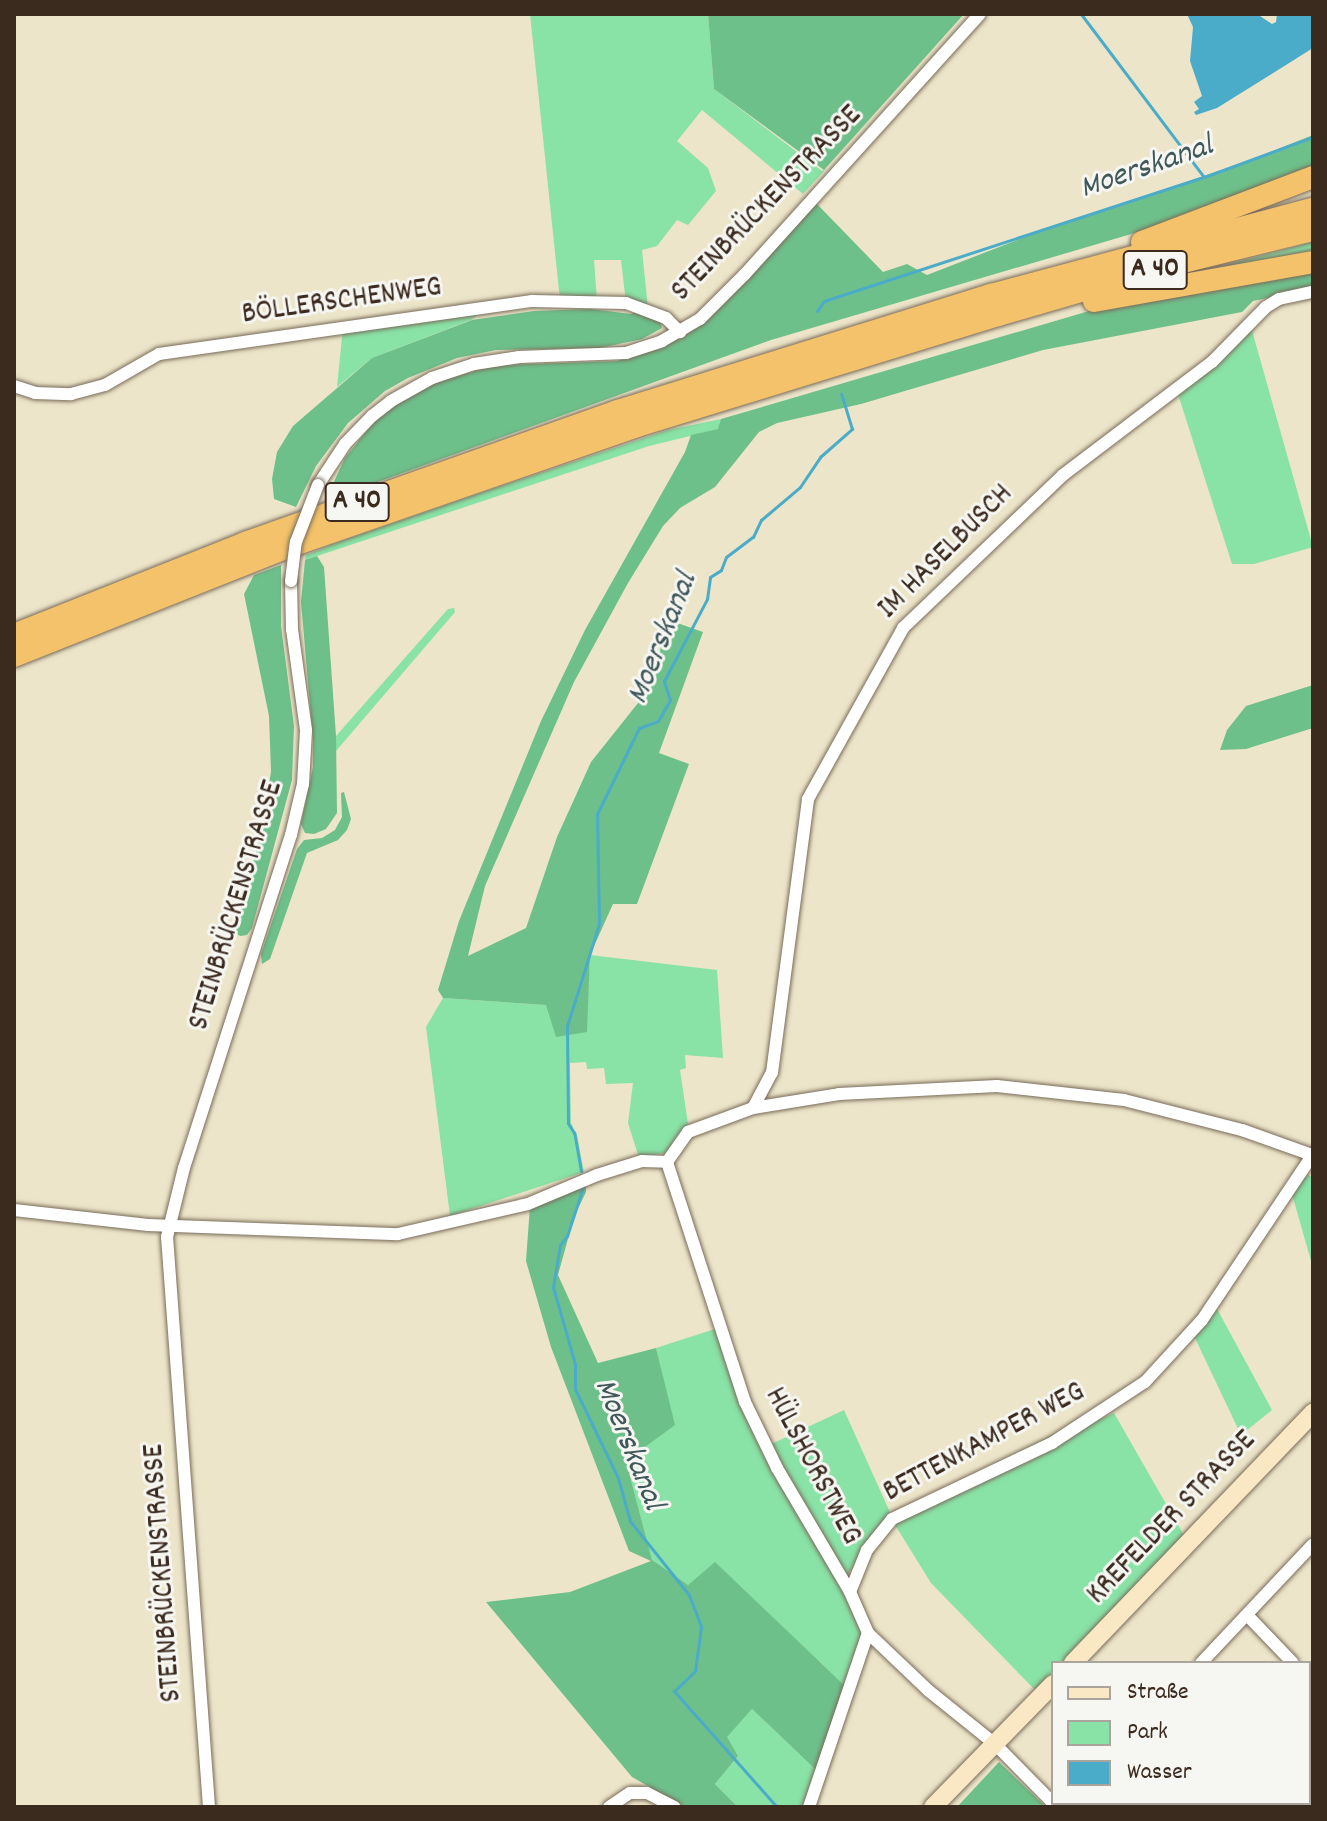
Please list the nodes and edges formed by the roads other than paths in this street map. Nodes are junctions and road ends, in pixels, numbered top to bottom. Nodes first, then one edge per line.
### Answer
1 (980, 14) edge
2 (1313, 177) edge
3 (1313, 183) edge
4 (1313, 209) edge
5 (1200, 219) junction
6 (1313, 230) edge
7 (1313, 259) edge
8 (1054, 278) junction
9 (1313, 292) edge
10 (998, 315) junction
11 (680, 332) junction
12 (14, 386) edge
13 (14, 635) edge
14 (14, 656) edge
15 (753, 1108) junction
16 (1311, 1161) edge
17 (667, 1162) junction
18 (14, 1210) edge
19 (168, 1224) junction
20 (1313, 1413) edge
21 (1313, 1544) edge
22 (850, 1592) junction
23 (1247, 1615) junction
24 (868, 1633) junction
25 (1075, 1661) edge
26 (1203, 1661) edge
27 (1291, 1661) edge
28 (1051, 1686) edge
29 (995, 1744) junction
30 (1051, 1801) edge
31 (209, 1807) edge
32 (609, 1807) edge
33 (675, 1807) edge
34 (809, 1807) edge
35 (933, 1807) edge

1 - 11 street, STEINBRÜCKENSTRASSE
2 - 5 highway
3 - 5 highway
4 - 8 highway, A 40
5 - 8 highway
6 - 10 highway, A 40
7 - 10 highway
8 - 13 highway, A 40
9 - 15 street, IM HASELBUSCH
10 - 14 highway, A 40
11 - 12 street, BÖLLERSCHENWEG
11 - 19 street, STEINBRÜCKENSTRASSE, bridge
15 - 16 street
15 - 17 street
16 - 22 street, BETTENKAMPER WEG
17 - 19 street
17 - 22 street, HÜLSHORSTWEG
18 - 19 street
19 - 31 street, STEINBRÜCKENSTRASSE
20 - 25 main road, KREFELDER STRASSE
21 - 23 street
22 - 24 street, HÜLSHORSTWEG
23 - 26 street
23 - 27 street
24 - 29 street, HÜLSHORSTWEG
24 - 34 street
28 - 29 main road
29 - 30 street, HÜLSHORSTWEG
29 - 35 main road
32 - 33 street

